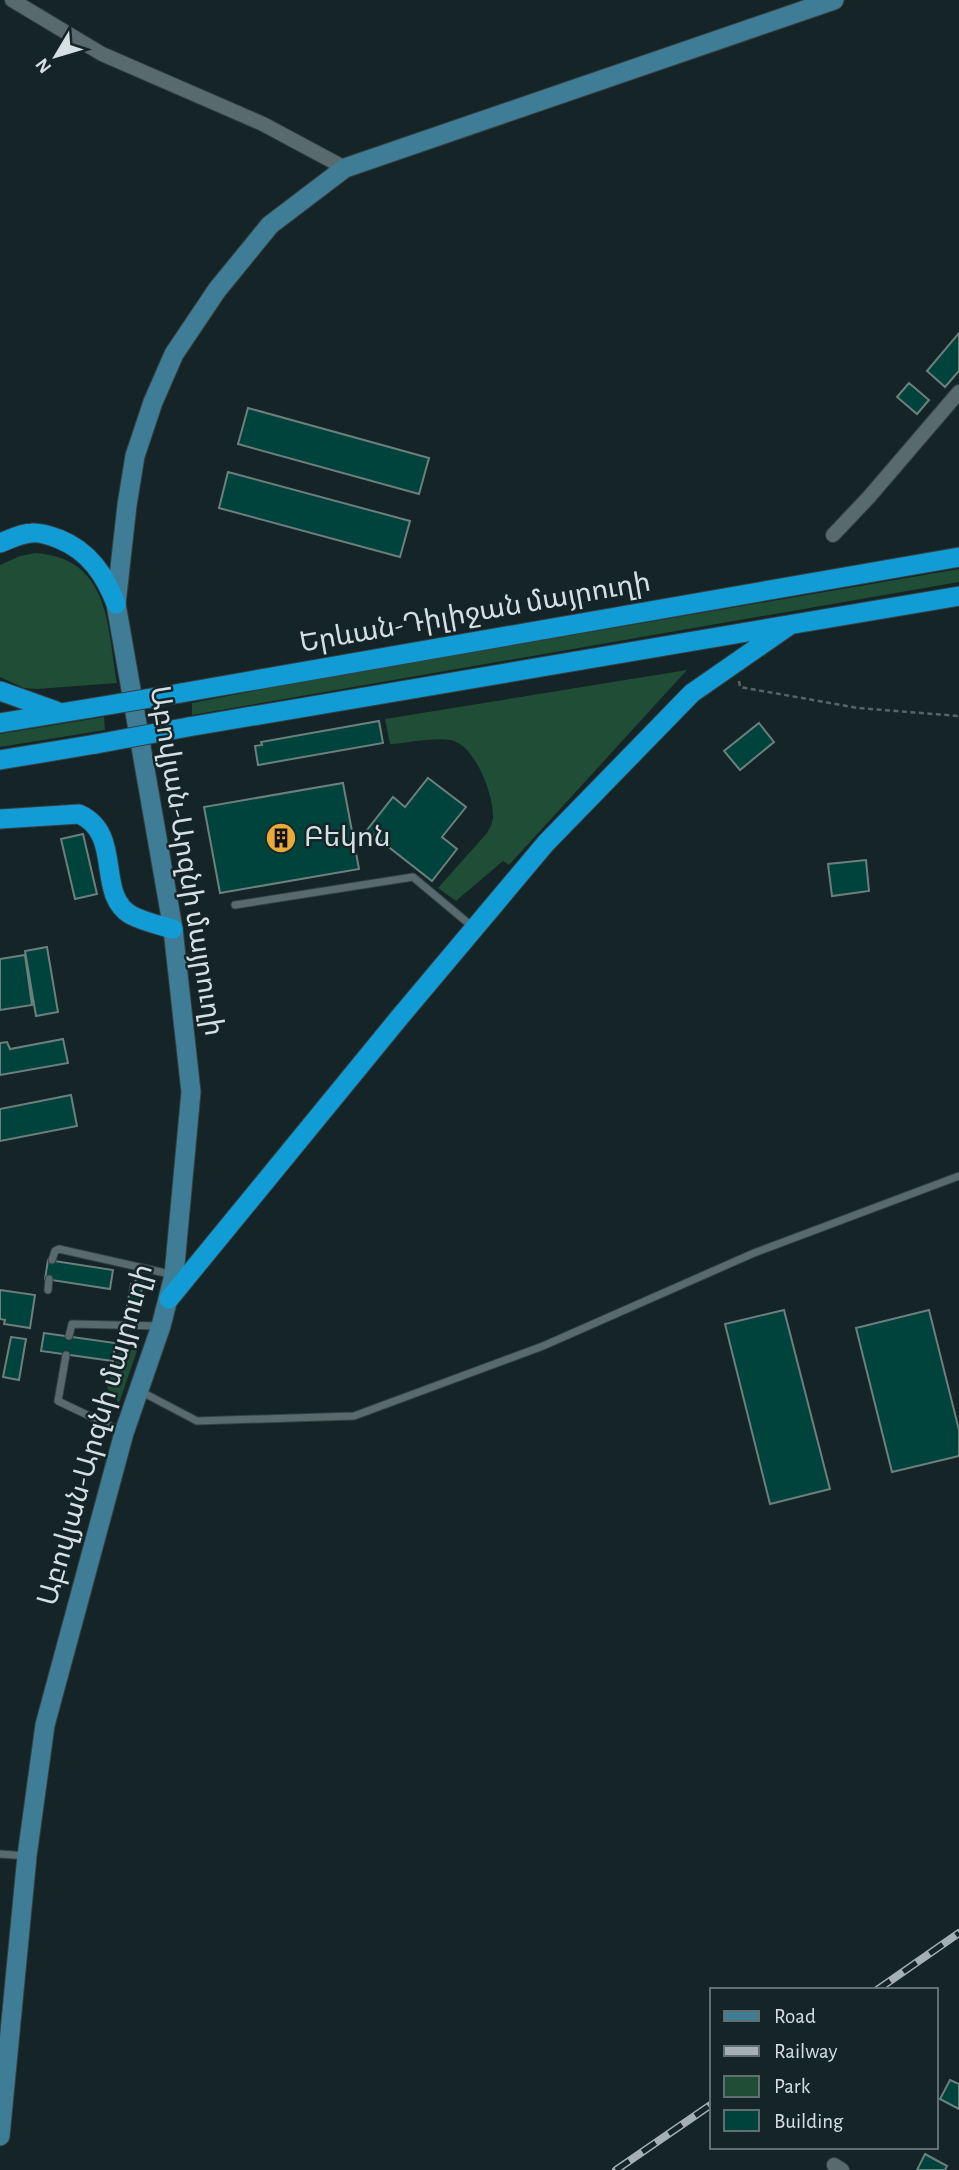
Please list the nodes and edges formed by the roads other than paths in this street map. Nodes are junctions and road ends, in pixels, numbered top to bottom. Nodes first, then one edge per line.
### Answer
1 (12, 0) edge
2 (834, 0) edge
3 (345, 168) junction
4 (959, 392) edge
5 (833, 535) dead end
6 (0, 543) edge
7 (959, 556) edge
8 (959, 596) edge
9 (116, 604) junction
10 (790, 625) junction
11 (0, 691) edge
12 (61, 712) junction
13 (0, 723) edge
14 (0, 760) edge
15 (0, 819) edge
16 (235, 905) dead end
17 (173, 929) junction
18 (474, 929) junction
19 (959, 1176) edge
20 (52, 1260) dead end
21 (174, 1275) junction
22 (49, 1279) dead end
23 (48, 1290) dead end
24 (169, 1299) junction
25 (161, 1326) junction
26 (69, 1336) dead end
27 (66, 1355) dead end
28 (139, 1390) junction
29 (124, 1433) junction
30 (0, 1854) edge
31 (27, 1856) junction
32 (0, 2136) edge

1 - 3 street
2 - 3 main road, Աբովյան-Արզնի մայրուղի
3 - 9 main road, Աբովյան-Արզնի մայրուղի
4 - 5 street
6 - 9 highway
7 - 12 highway, Երևան-Դիլիջան մայրուղի, bridge
8 - 10 highway
9 - 17 main road, Աբովյան-Արզնի մայրուղի
10 - 14 highway, bridge
10 - 18 highway
11 - 12 highway
12 - 13 highway, Երևան-Դիլիջան մայրուղի
15 - 17 highway
16 - 18 lane
17 - 21 main road, Աբովյան-Արզնի մայրուղի
18 - 24 highway
19 - 28 lane
20 - 21 lane
21 - 24 main road, Աբովյան-Արզնի մայրուղի
22 - 23 lane
24 - 25 main road, Աբովյան-Արզնի մայրուղի
25 - 26 lane
25 - 28 main road, Աբովյան-Արզնի մայրուղի
27 - 29 lane
28 - 29 main road, Աբովյան-Արզնի մայրուղի
29 - 31 main road, Աբովյան-Արզնի մայրուղի
30 - 31 lane
31 - 32 main road, Աբովյան-Արզնի մայրուղի

